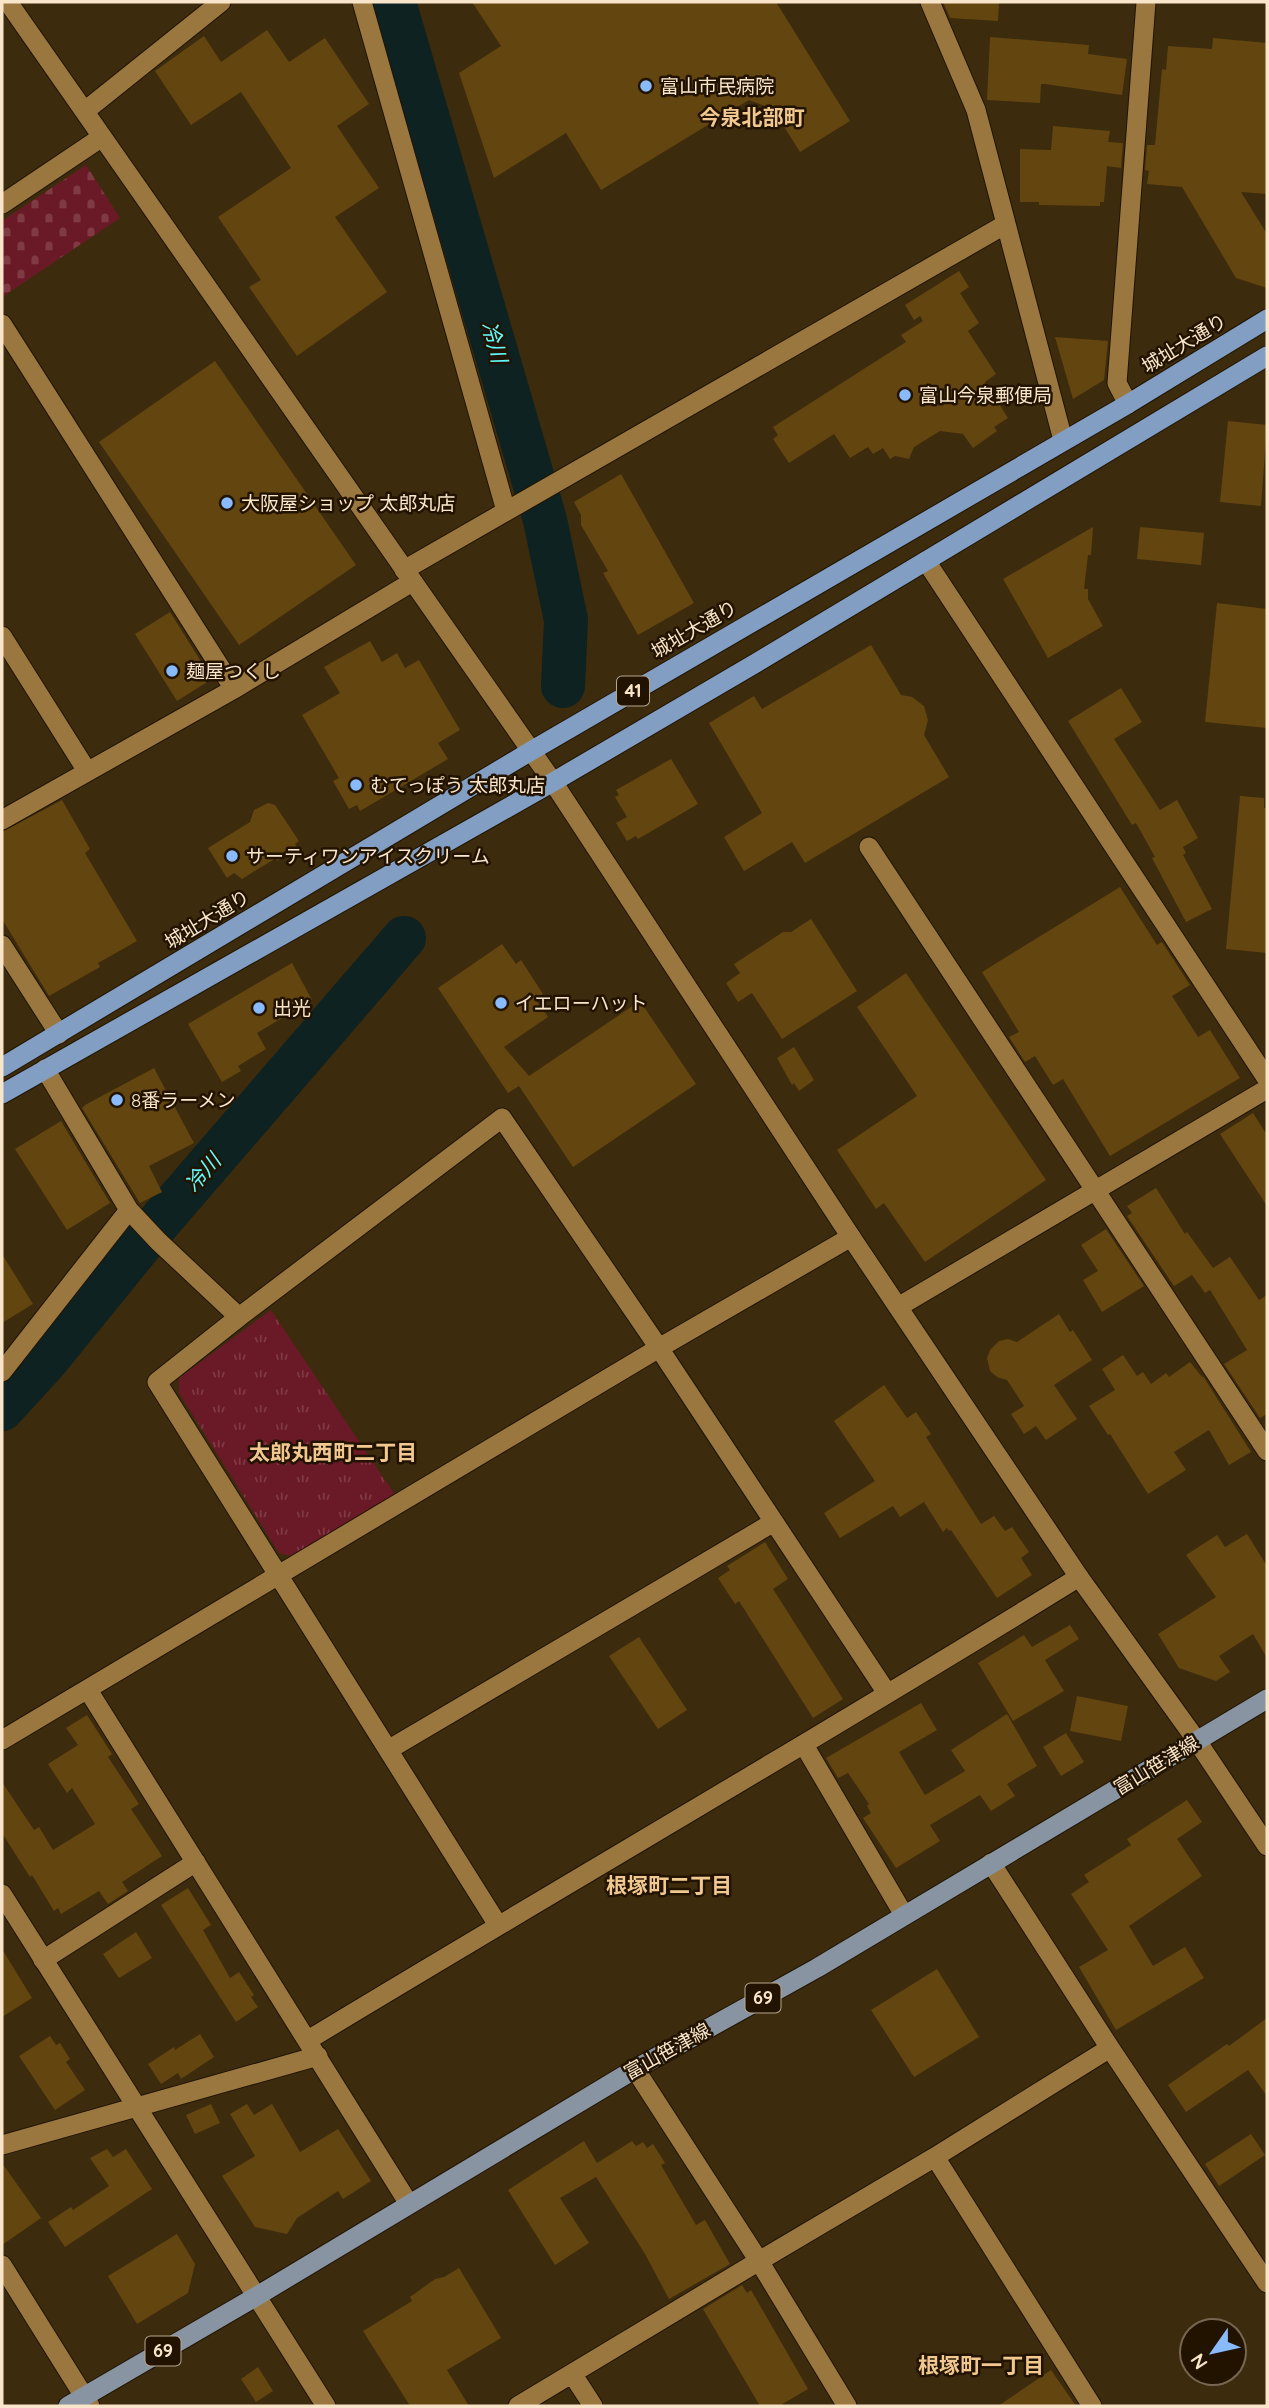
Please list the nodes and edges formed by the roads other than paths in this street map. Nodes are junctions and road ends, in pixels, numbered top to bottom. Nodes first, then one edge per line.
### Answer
1 (8, 2) edge
2 (221, 2) edge
3 (362, 2) edge
4 (930, 2) edge
5 (1146, 2) edge
6 (85, 111) junction
7 (102, 137) junction
8 (2, 204) edge
9 (1006, 224) junction
10 (1267, 319) edge
11 (2, 324) edge
12 (1267, 356) edge
13 (1128, 404) junction
14 (1063, 440) junction
15 (506, 511) junction
16 (926, 561) junction
17 (408, 576) junction
18 (2, 636) edge
19 (234, 689) junction
20 (531, 751) junction
21 (88, 771) junction
22 (553, 782) junction
23 (2, 820) edge
24 (869, 847) dead end
25 (2, 945) edge
26 (59, 1034) junction
27 (2, 1067) edge
28 (45, 1069) junction
29 (1267, 1079) edge
30 (1267, 1089) edge
31 (2, 1094) edge
32 (1096, 1191) junction
33 (129, 1210) junction
34 (851, 1237) junction
35 (898, 1307) junction
36 (239, 1317) junction
37 (659, 1348) junction
38 (2, 1372) edge
39 (1264, 1440) edge
40 (774, 1522) junction
41 (279, 1576) junction
42 (1079, 1577) junction
43 (88, 1690) junction
44 (887, 1693) junction
45 (1267, 1699) edge
46 (2, 1740) edge
47 (1197, 1741) junction
48 (804, 1745) junction
49 (388, 1750) junction
50 (1267, 1846) edge
51 (196, 1861) junction
52 (990, 1863) junction
53 (2, 1894) edge
54 (904, 1915) junction
55 (498, 1925) junction
56 (43, 1961) junction
57 (313, 2048) junction
58 (1110, 2048) junction
59 (635, 2069) junction
60 (135, 2108) junction
61 (2, 2145) edge
62 (935, 2157) junction
63 (409, 2204) junction
64 (759, 2261) junction
65 (3, 2271) edge
66 (1267, 2283) edge
67 (257, 2296) junction
68 (573, 2375) junction
69 (81, 2403) edge
70 (326, 2406) edge
71 (518, 2406) edge
72 (593, 2406) edge
73 (847, 2406) edge
74 (1091, 2406) edge

1 - 6 street
2 - 6 street
3 - 15 street
4 - 9 street
5 - 13 street
6 - 7 street
7 - 8 street
7 - 17 street
9 - 14 street
9 - 15 street
10 - 13 highway, 城址大通り / 41
11 - 19 street
12 - 16 highway, 41
13 - 14 highway, 城址大通り / 41
14 - 20 highway, 城址大通り / 41
15 - 17 street
16 - 22 highway, 41
16 - 29 street
17 - 19 street
17 - 20 street
18 - 21 street
19 - 21 street
20 - 22 street
20 - 26 highway, 城址大通り / 41
21 - 23 street
22 - 28 highway, 41
22 - 34 street
24 - 32 street
25 - 26 street
26 - 27 highway, 城址大通り / 41
28 - 31 highway, 41
28 - 33 street
30 - 32 street
32 - 35 street
32 - 39 street
33 - 36 street
33 - 38 street
34 - 35 street
34 - 37 street
35 - 42 street
36 - 37 street
36 - 41 street
37 - 40 street
37 - 41 street
40 - 44 street
40 - 49 street
41 - 43 street
41 - 49 street
42 - 44 street
42 - 47 street
43 - 46 street
43 - 51 street
44 - 48 street
45 - 47 main road, 富山笹津線 / 69
47 - 50 street
47 - 52 main road, 富山笹津線 / 69
48 - 54 street
48 - 55 street
49 - 55 street
51 - 56 street
51 - 57 street
52 - 54 main road, 富山笹津線 / 69
52 - 58 street
53 - 56 street
54 - 59 main road, 富山笹津線 / 69
55 - 57 street
56 - 60 street
57 - 60 street
57 - 63 street
58 - 62 street
58 - 66 street
59 - 63 main road, 富山笹津線 / 69
59 - 64 street
60 - 61 street
60 - 67 street
62 - 64 street
62 - 74 street
63 - 67 main road, 富山笹津線 / 69
64 - 68 street
64 - 73 street
65 - 69 street
67 - 69 main road, 富山笹津線 / 69
67 - 70 street
68 - 71 street
68 - 72 street

